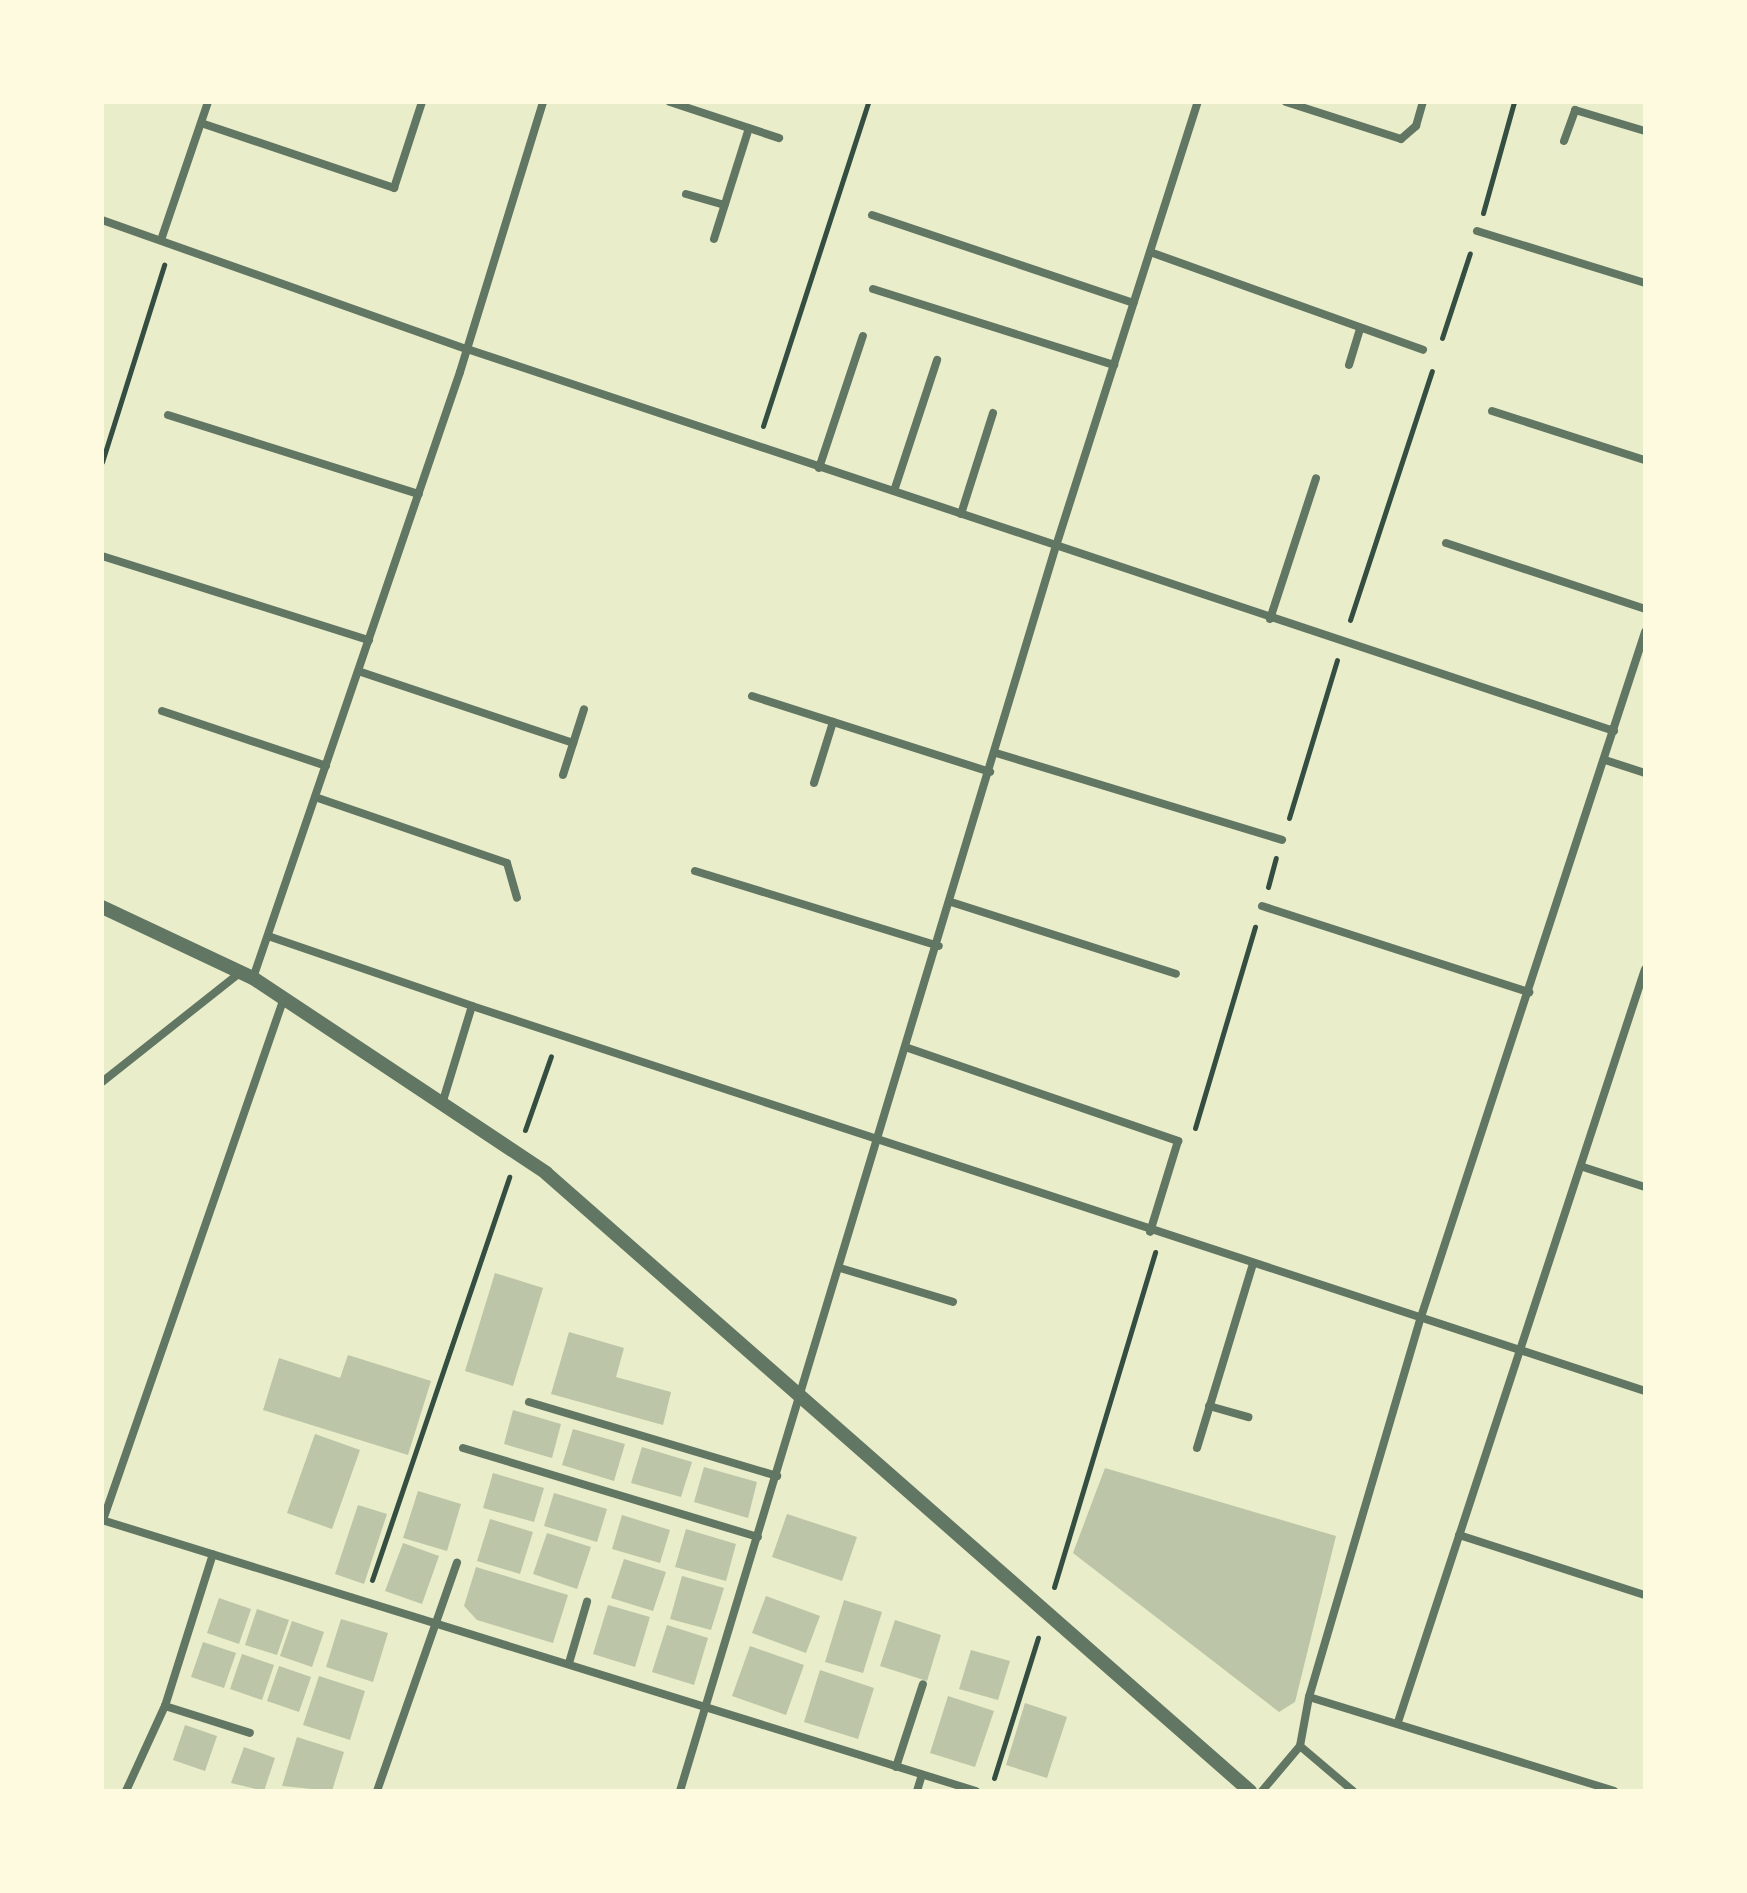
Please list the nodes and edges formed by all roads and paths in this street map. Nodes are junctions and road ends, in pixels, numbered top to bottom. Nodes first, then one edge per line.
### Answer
1 (208, 102) edge
2 (422, 102) edge
3 (543, 102) edge
4 (670, 102) edge
5 (868, 102) edge
6 (1198, 102) edge
7 (1286, 102) edge
8 (1423, 102) edge
9 (1514, 102) edge
10 (201, 123) junction
11 (749, 128) junction
12 (1645, 131) edge
13 (779, 138) dead end
14 (1564, 141) dead end
15 (686, 194) dead end
16 (724, 205) junction
17 (872, 215) dead end
18 (102, 220) edge
19 (1477, 231) junction
20 (714, 239) dead end
21 (161, 240) junction
22 (171, 244) junction
23 (1150, 252) junction
24 (1645, 283) edge
25 (873, 289) dead end
26 (1134, 303) junction
27 (1360, 328) junction
28 (863, 336) dead end
29 (467, 349) junction
30 (1439, 349) dead end
31 (1423, 350) dead end
32 (937, 360) dead end
33 (1434, 363) dead end
34 (1114, 365) junction
35 (1349, 365) dead end
36 (1492, 411) dead end
37 (993, 413) dead end
38 (168, 415) dead end
39 (756, 446) junction
40 (1645, 460) edge
41 (102, 462) edge
42 (819, 468) junction
43 (1316, 478) dead end
44 (894, 491) junction
45 (419, 494) junction
46 (961, 514) junction
47 (1446, 543) dead end
48 (1056, 546) junction
49 (102, 556) edge
50 (1645, 609) edge
51 (1270, 619) junction
52 (1645, 632) edge
53 (369, 640) junction
54 (1342, 643) junction
55 (358, 671) junction
56 (752, 696) dead end
57 (584, 709) dead end
58 (162, 711) dead end
59 (833, 722) junction
60 (1614, 731) junction
61 (573, 743) junction
62 (996, 753) junction
63 (1605, 760) junction
64 (326, 766) junction
65 (990, 772) junction
66 (1645, 773) edge
67 (563, 775) dead end
68 (814, 783) dead end
69 (315, 797) junction
70 (1282, 840) junction
71 (695, 871) dead end
72 (517, 898) dead end
73 (951, 902) junction
74 (1262, 906) junction
75 (102, 907) edge
76 (268, 936) junction
77 (939, 946) junction
78 (1645, 969) edge
79 (1176, 974) dead end
80 (247, 975) junction
81 (1643, 984) edge
82 (1529, 992) junction
83 (284, 998) junction
84 (472, 1006) junction
85 (558, 1035) junction
86 (908, 1048) junction
87 (102, 1082) edge
88 (442, 1104) junction
89 (1178, 1141) junction
90 (879, 1142) junction
91 (517, 1154) junction
92 (1583, 1167) junction
93 (1645, 1187) edge
94 (1155, 1234) junction
95 (1253, 1264) junction
96 (840, 1268) junction
97 (953, 1302) dead end
98 (1421, 1317) junction
99 (1520, 1350) junction
100 (1645, 1391) edge
101 (801, 1399) junction
102 (529, 1402) dead end
103 (1209, 1406) junction
104 (1248, 1417) dead end
105 (463, 1448) dead end
106 (1197, 1448) dead end
107 (777, 1476) junction
108 (102, 1520) edge
109 (1459, 1535) junction
110 (758, 1537) junction
111 (213, 1554) junction
112 (457, 1563) dead end
113 (1645, 1595) edge
114 (365, 1600) junction
115 (587, 1602) dead end
116 (1046, 1613) junction
117 (438, 1623) junction
118 (569, 1663) junction
119 (923, 1684) dead end
120 (1309, 1697) junction
121 (706, 1705) junction
122 (165, 1706) junction
123 (1398, 1722) junction
124 (250, 1733) dead end
125 (1300, 1746) junction
126 (896, 1767) junction
127 (922, 1775) junction
128 (126, 1791) edge
129 (377, 1791) edge
130 (680, 1791) edge
131 (917, 1791) edge
132 (976, 1791) edge
133 (990, 1791) edge
134 (1250, 1791) edge
135 (1262, 1791) edge
136 (1353, 1791) edge
137 (1614, 1791) edge

1 - 10 street
2 - 10 street
3 - 29 street
4 - 11 street
5 - 39 path
6 - 23 street
7 - 8 street
9 - 19 path
10 - 21 street
11 - 13 street
11 - 16 street
12 - 14 street
15 - 16 street
16 - 20 street
17 - 26 street
18 - 21 street
19 - 24 street
19 - 30 path
21 - 22 street
22 - 29 street
22 - 41 path
23 - 26 street
23 - 27 street
25 - 34 street
26 - 34 street
27 - 31 street
27 - 35 street
28 - 42 street
29 - 39 street
29 - 45 street
32 - 44 street
33 - 54 path
34 - 48 street
36 - 40 street
37 - 46 street
38 - 45 street
39 - 42 street
42 - 44 street
43 - 51 street
44 - 46 street
45 - 53 street
46 - 48 street
47 - 50 street
48 - 51 street
48 - 62 street
49 - 53 street
51 - 54 street
52 - 60 street
53 - 55 street
54 - 60 street
54 - 70 path
55 - 61 street
55 - 64 street
56 - 59 street
57 - 61 street
58 - 64 street
59 - 65 street
59 - 68 street
60 - 63 street
61 - 67 street
62 - 65 street
62 - 70 street
63 - 66 street
63 - 82 street
64 - 69 street
65 - 73 street
69 - 72 street
69 - 76 street
70 - 74 path
71 - 77 street
73 - 77 street
73 - 79 street
74 - 82 street
74 - 89 path
75 - 80 street
76 - 80 street
76 - 84 street
77 - 86 street
78 - 81 street
80 - 83 street
80 - 87 street
81 - 92 street
82 - 98 street
83 - 88 street
83 - 108 street
84 - 85 street
84 - 88 street
85 - 90 street
85 - 91 path
86 - 89 street
86 - 90 street
88 - 91 street
89 - 94 street
90 - 94 street
90 - 96 street
91 - 101 street
91 - 114 path
92 - 93 street
92 - 99 street
94 - 95 street
94 - 116 path
95 - 98 street
95 - 103 street
96 - 97 street
96 - 101 street
98 - 99 street
98 - 120 street
99 - 100 street
99 - 109 street
101 - 107 street
101 - 116 street
102 - 107 street
103 - 104 street
103 - 106 street
105 - 110 street
107 - 110 street
108 - 111 street
109 - 113 street
109 - 123 street
110 - 121 street
111 - 114 street
111 - 122 street
112 - 117 street
114 - 117 street
115 - 118 street
116 - 133 path
116 - 134 street
117 - 118 street
117 - 129 street
118 - 121 street
119 - 126 street
120 - 123 street
120 - 125 street
121 - 126 street
121 - 130 street
122 - 124 street
122 - 128 street
123 - 137 street
125 - 135 street
125 - 136 street
126 - 127 street
127 - 131 street
127 - 132 street

